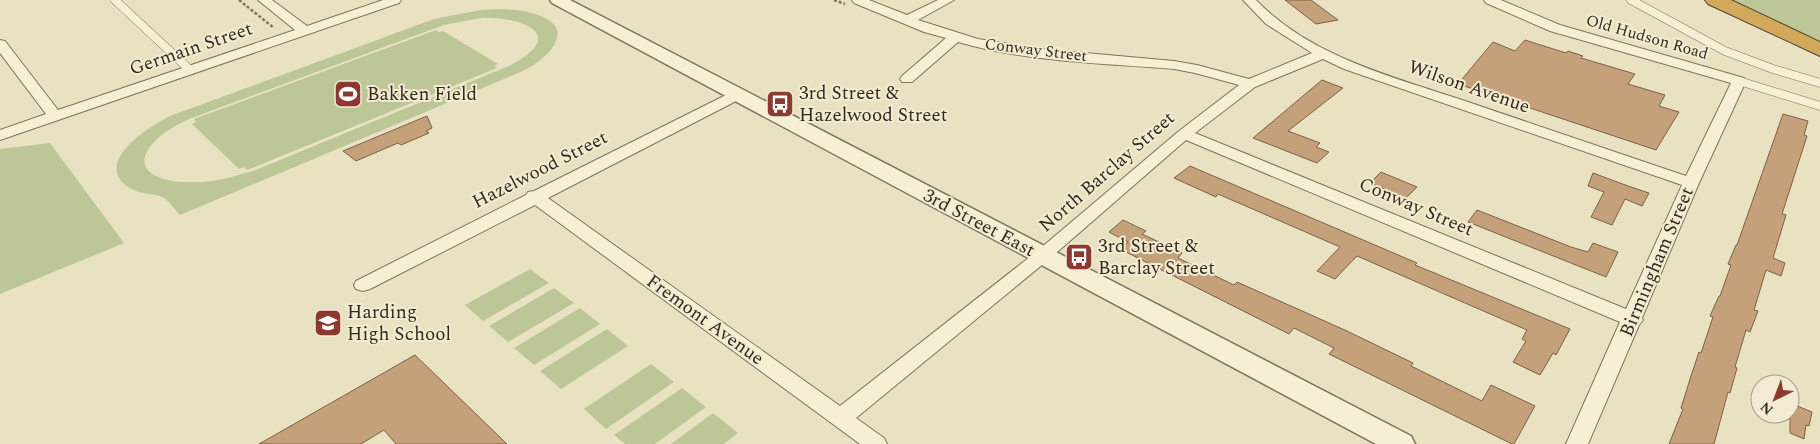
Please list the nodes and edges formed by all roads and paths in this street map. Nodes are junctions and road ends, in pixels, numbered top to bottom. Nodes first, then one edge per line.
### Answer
1 (115, 0) edge
2 (240, 0) edge
3 (264, 0) edge
4 (395, 0) edge
5 (558, 0) edge
6 (858, 0) edge
7 (948, 0) edge
8 (1248, 0) edge
9 (1490, 0) edge
10 (1631, 0) edge
11 (1715, 0) edge
12 (908, 20) junction
13 (304, 30) junction
14 (279, 32) dead end
15 (954, 38) junction
16 (0, 44) edge
17 (1820, 50) edge
18 (1322, 54) junction
19 (190, 70) junction
20 (907, 79) dead end
21 (1739, 81) junction
22 (1820, 83) edge
23 (1250, 84) junction
24 (737, 95) junction
25 (1820, 106) edge
26 (55, 116) junction
27 (1184, 134) junction
28 (0, 135) edge
29 (1691, 183) junction
30 (534, 196) junction
31 (1042, 256) junction
32 (362, 285) dead end
33 (1633, 320) junction
34 (840, 418) junction
35 (876, 444) edge
36 (1400, 444) edge
37 (1577, 444) edge

1 - 19 lane
2 - 14 path
3 - 13 street
4 - 13 street, Germain Street
5 - 24 street, 3rd Street East
6 - 12 street, Conway Street
7 - 12 street
8 - 18 street, Wilson Avenue
9 - 21 street, Old Hudson Road
10 - 22 lane
11 - 17 highway
12 - 15 street, Conway Street
13 - 19 street, Germain Street
15 - 20 street
15 - 23 street, Conway Street
16 - 26 street
18 - 23 street, North Barclay Street
18 - 29 street, Wilson Avenue
19 - 26 street, Germain Street
21 - 25 lane
21 - 29 street, Birmingham Street
23 - 27 street, North Barclay Street
24 - 30 street, Hazelwood Street
24 - 31 street, 3rd Street East
26 - 28 street, Germain Street
27 - 31 street, North Barclay Street
27 - 33 street, Conway Street
29 - 33 street, Birmingham Street
30 - 32 street, Hazelwood Street
30 - 34 street, Fremont Avenue
31 - 34 street, North Barclay Street
31 - 36 street, 3rd Street East
33 - 37 street, Birmingham Street
34 - 35 street, Fremont Avenue

